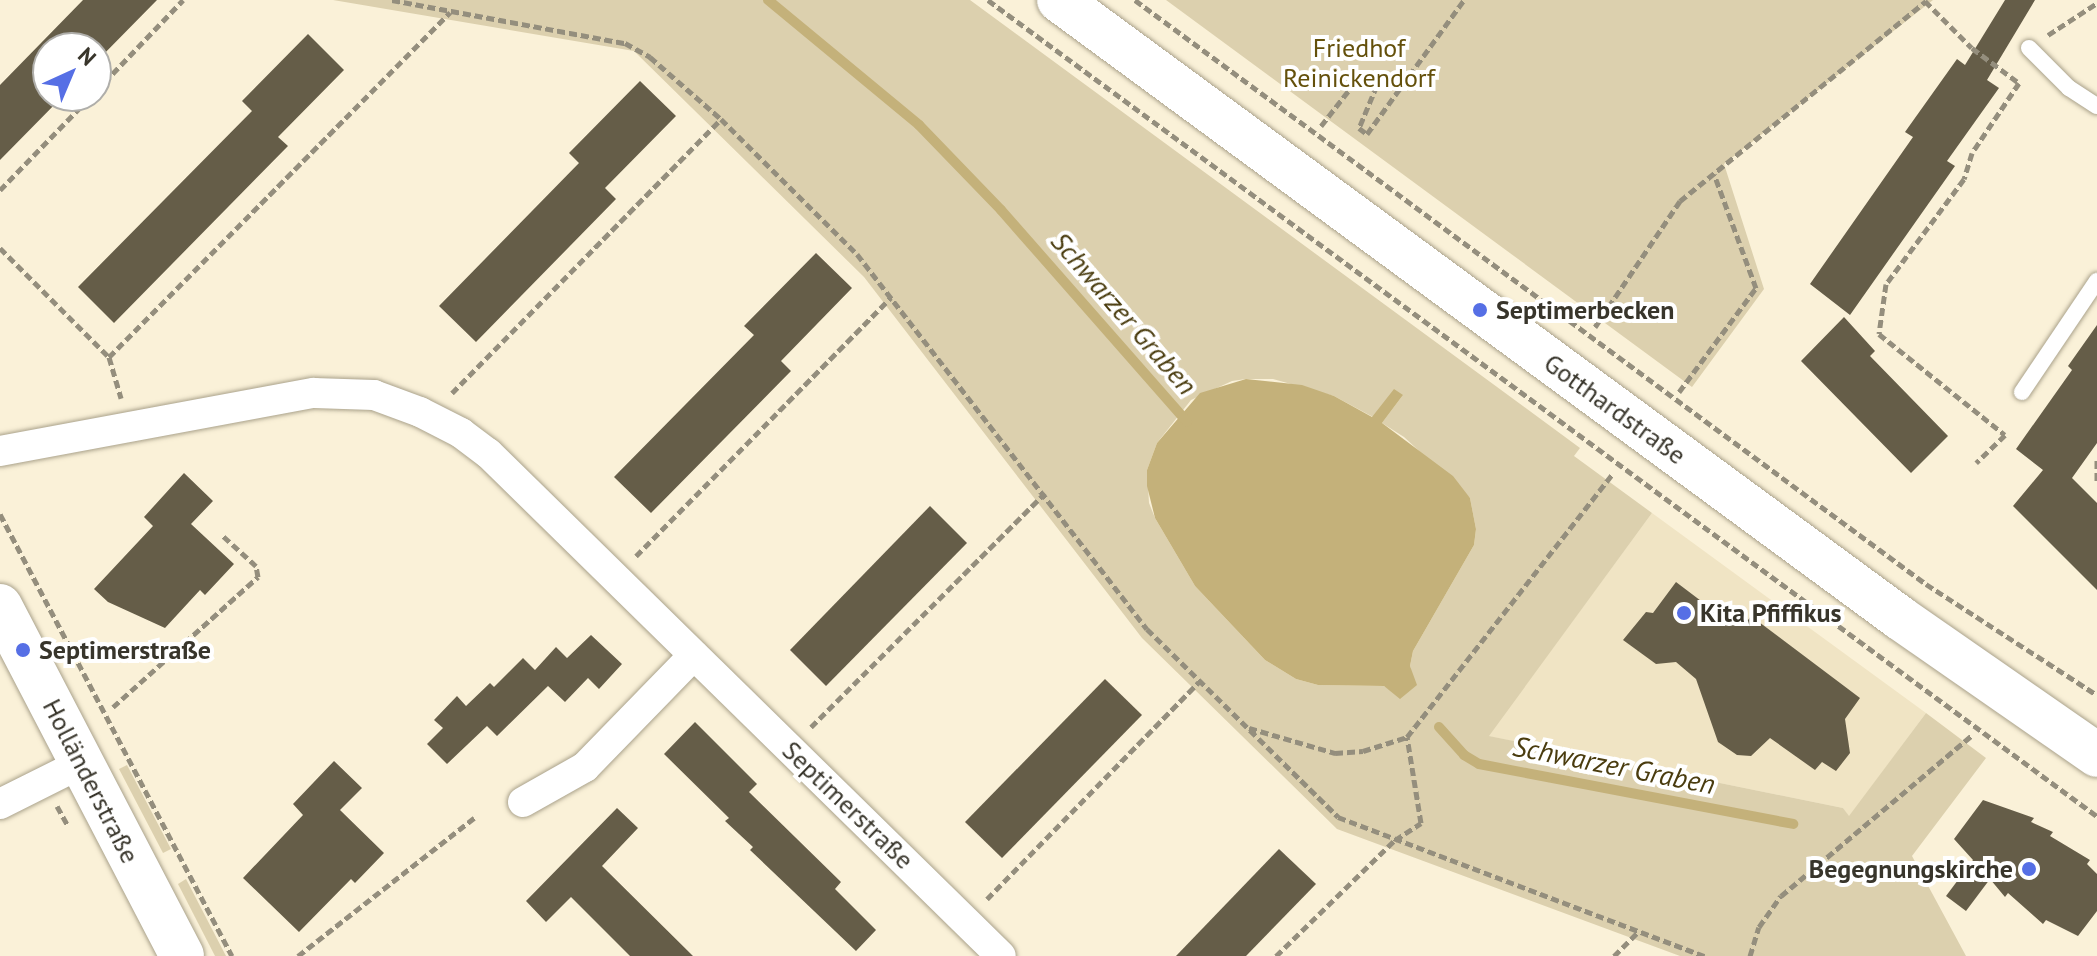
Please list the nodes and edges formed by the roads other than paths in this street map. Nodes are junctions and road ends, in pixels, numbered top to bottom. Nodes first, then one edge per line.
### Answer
1 (1059, 0) edge
2 (2029, 48) dead end
3 (2097, 106) edge
4 (2097, 281) edge
5 (2022, 392) dead end
6 (0, 451) edge
7 (0, 606) edge
8 (694, 655) junction
9 (2097, 755) edge
10 (82, 763) junction
11 (523, 802) dead end
12 (0, 804) edge
13 (182, 956) edge
14 (1001, 956) edge

1 - 9 main road, Gotthardstraße
2 - 3 lane
4 - 5 lane
6 - 8 street, Septimerstraße
7 - 10 main road, Holländerstraße
8 - 11 street
8 - 14 street, Septimerstraße
10 - 12 street
10 - 13 main road, Holländerstraße

